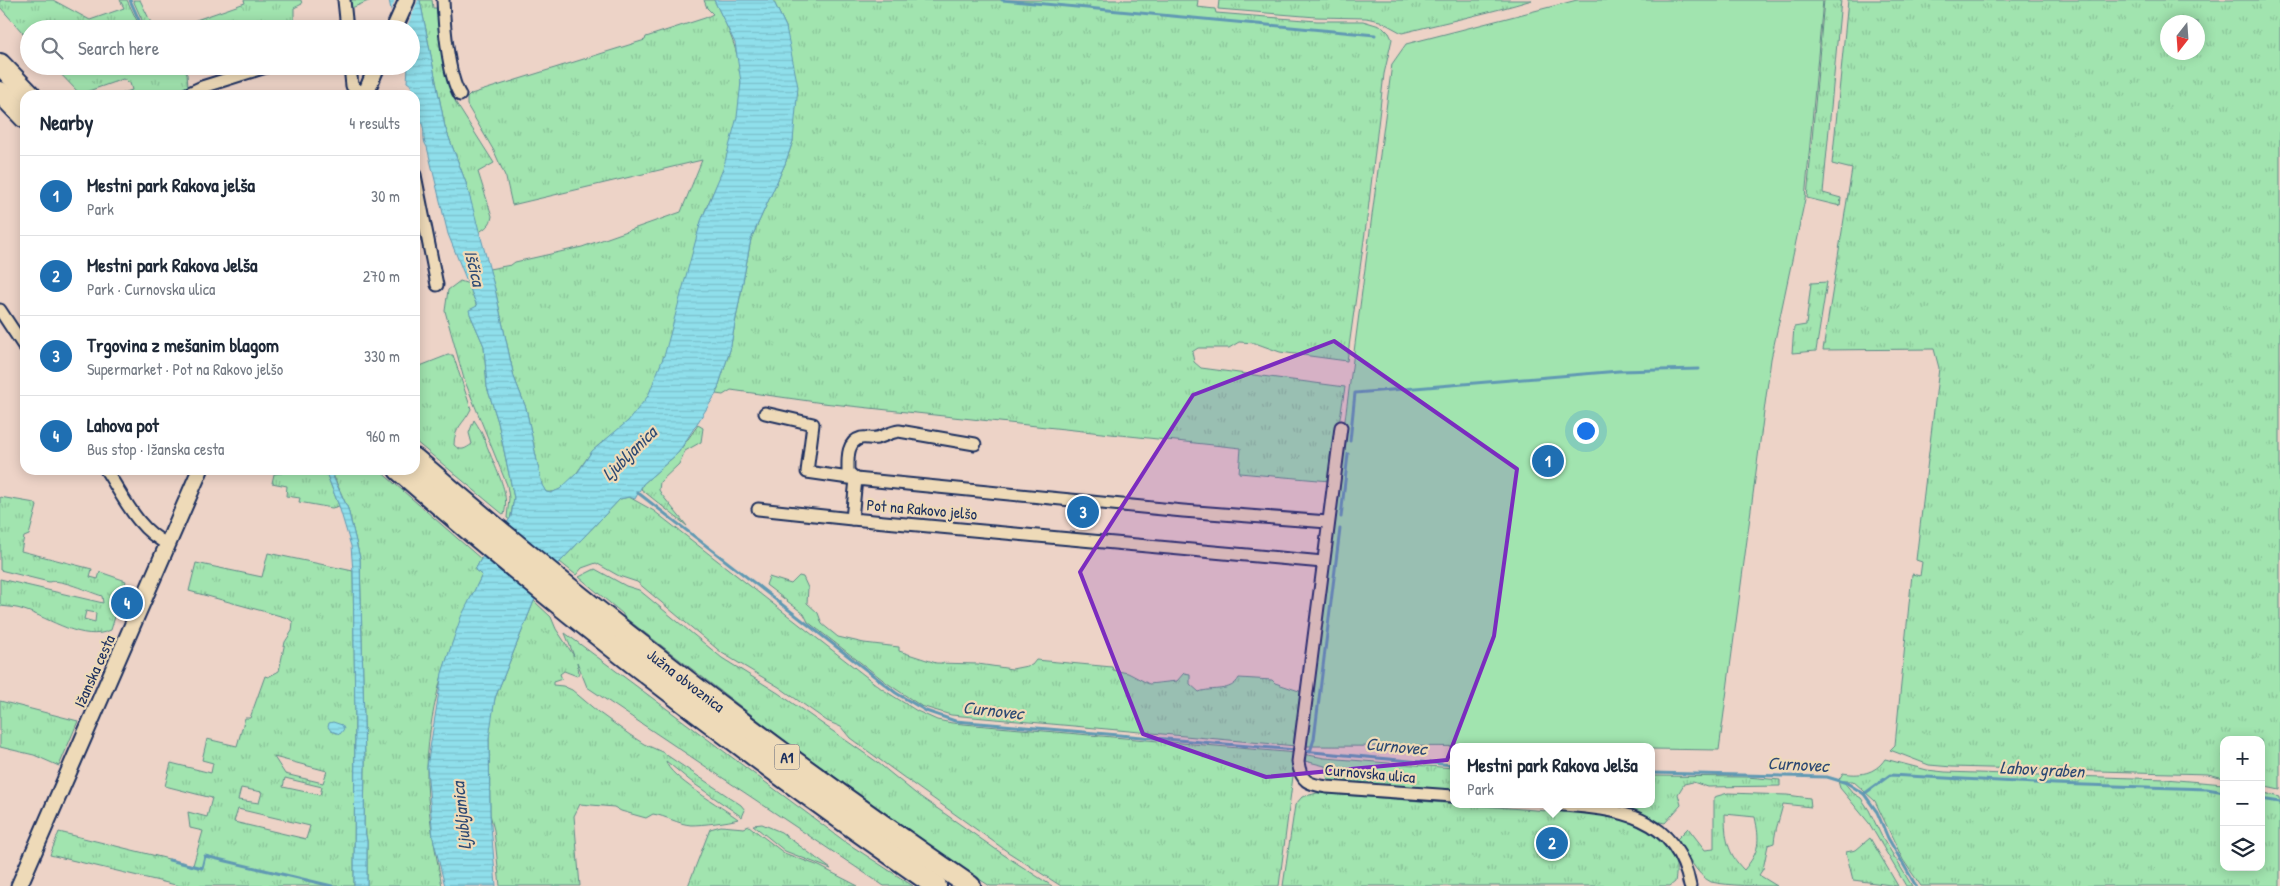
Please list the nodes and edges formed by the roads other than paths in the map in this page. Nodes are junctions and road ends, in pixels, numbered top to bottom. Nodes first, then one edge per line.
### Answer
1 (344, 0) edge
2 (406, 0) edge
3 (443, 0) edge
4 (346, 20) edge
5 (398, 20) edge
6 (0, 64) edge
7 (240, 75) edge
8 (351, 75) edge
9 (374, 75) edge
10 (25, 90) edge
11 (196, 90) edge
12 (358, 90) edge
13 (368, 90) edge
14 (0, 92) edge
15 (460, 95) dead end
16 (20, 113) edge
17 (420, 200) edge
18 (437, 285) dead end
19 (0, 310) edge
20 (20, 340) edge
21 (765, 413) dead end
22 (1341, 427) dead end
23 (975, 444) dead end
24 (109, 475) edge
25 (198, 475) edge
26 (419, 475) edge
27 (856, 479) junction
28 (758, 509) dead end
29 (852, 519) junction
30 (1328, 522) junction
31 (168, 544) junction
32 (1323, 562) junction
33 (604, 629) junction
34 (1450, 796) edge
35 (1592, 808) edge
36 (19, 886) edge
37 (936, 886) edge
38 (970, 886) edge
39 (1690, 886) edge

1 - 4 street
2 - 5 main road
3 - 15 street
6 - 10 highway
7 - 11 street
8 - 12 street
9 - 13 main road
14 - 16 highway
17 - 18 street
19 - 20 street
21 - 27 street
22 - 30 street
23 - 27 street
24 - 31 street
25 - 31 main road, Ižanska cesta
26 - 33 highway, Južna obvoznica / A1
27 - 29 street, Pot na Rakovo jelšo
27 - 30 street, Pot na Rakovo jelšo
28 - 29 street
29 - 32 street, Pot na Rakovo jelšo
30 - 32 street
31 - 36 main road, Ižanska cesta
32 - 34 street, Curnovska ulica
33 - 37 highway, Južna obvoznica / A1
33 - 38 highway, Južna obvoznica / A1
35 - 39 street

